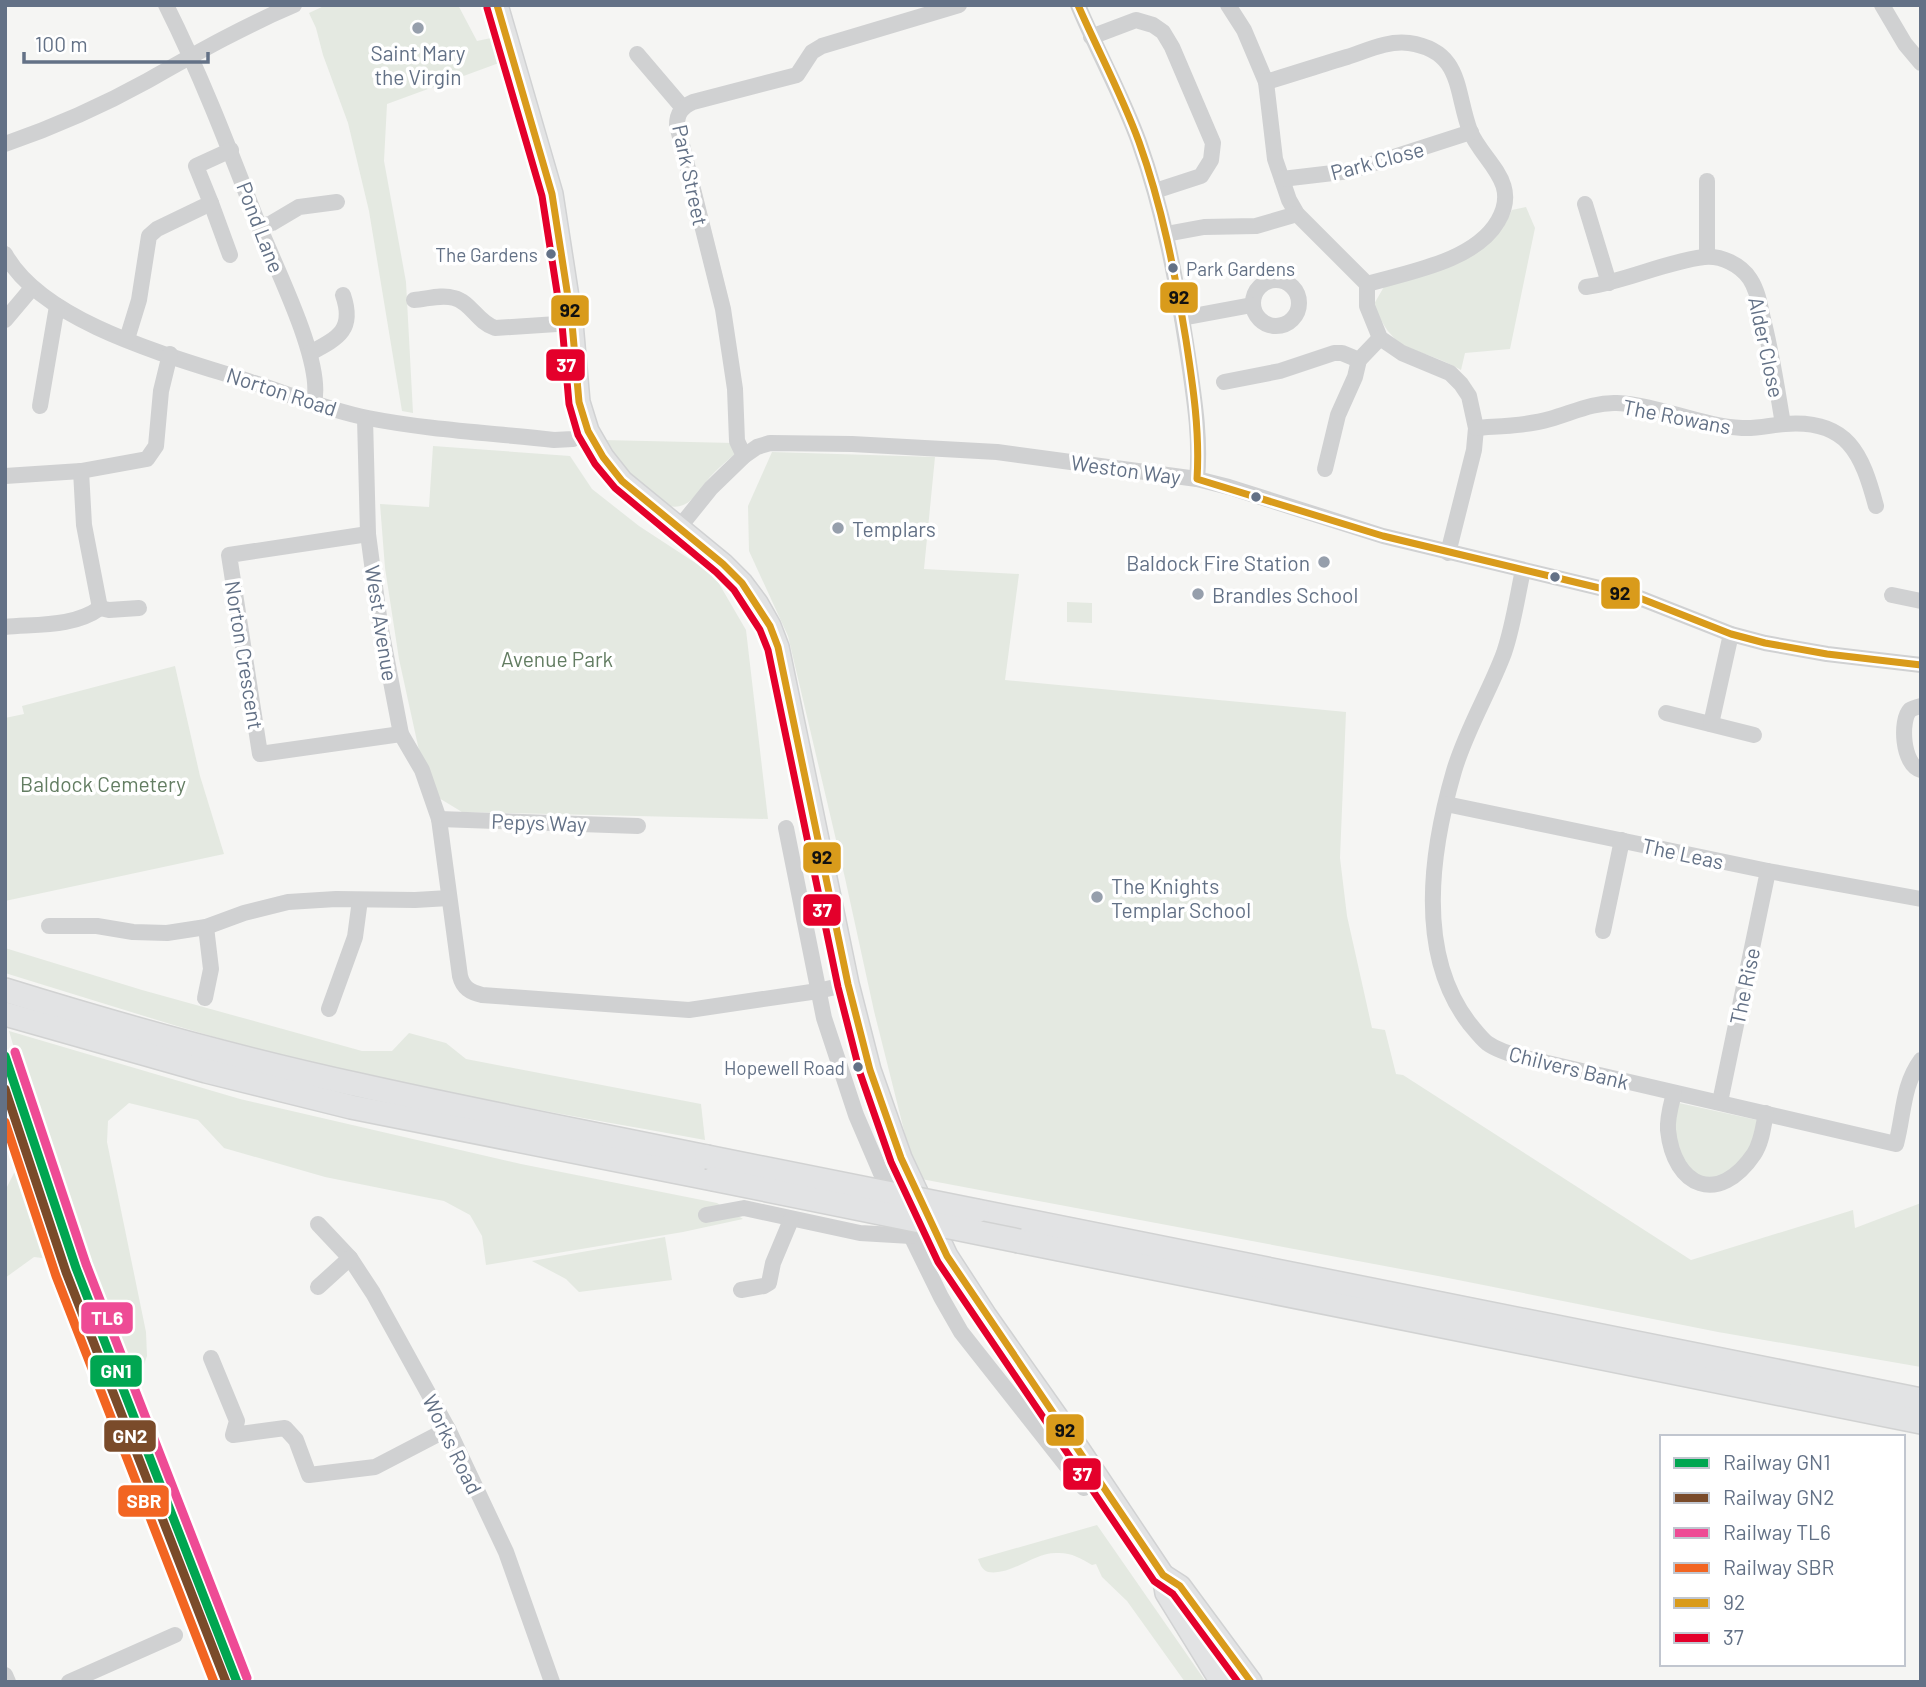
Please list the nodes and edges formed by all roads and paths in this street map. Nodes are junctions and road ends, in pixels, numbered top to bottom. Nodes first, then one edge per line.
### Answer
1 (166, 5) edge
2 (294, 5) edge
3 (497, 5) edge
4 (959, 5) edge
5 (1077, 5) edge
6 (1228, 5) edge
7 (1882, 5) edge
8 (259, 12) edge
9 (1091, 37) junction
10 (637, 54) dead end
11 (191, 55) junction
12 (1921, 63) edge
13 (1266, 82) junction
14 (683, 108) junction
15 (1471, 132) junction
16 (5, 144) edge
17 (231, 150) junction
18 (1282, 179) junction
19 (1706, 181) dead end
20 (1155, 191) junction
21 (337, 202) dead end
22 (211, 203) junction
23 (1585, 204) dead end
24 (1297, 214) junction
25 (260, 227) junction
26 (1166, 234) junction
27 (5, 254) edge
28 (230, 255) dead end
29 (1707, 256) junction
30 (1609, 283) junction
31 (1367, 284) junction
32 (1586, 287) dead end
33 (32, 288) junction
34 (344, 295) dead end
35 (415, 300) dead end
36 (1252, 305) dead end
37 (57, 306) junction
38 (1182, 318) junction
39 (5, 320) edge
40 (572, 323) junction
41 (1380, 338) junction
42 (127, 339) junction
43 (310, 353) junction
44 (170, 354) junction
45 (1359, 360) junction
46 (1224, 382) dead end
47 (314, 402) junction
48 (40, 406) dead end
49 (365, 418) junction
50 (1783, 424) junction
51 (1476, 428) junction
52 (588, 431) junction
53 (744, 456) junction
54 (1325, 469) dead end
55 (81, 471) junction
56 (5, 476) edge
57 (1197, 479) junction
58 (1876, 506) dead end
59 (678, 529) junction
60 (368, 534) junction
61 (1448, 553) junction
62 (1523, 570) junction
63 (1892, 595) dead end
64 (1921, 601) edge
65 (100, 608) junction
66 (139, 608) dead end
67 (5, 627) edge
68 (1731, 634) junction
69 (1921, 665) edge
70 (1921, 706) edge
71 (1666, 713) dead end
72 (1711, 724) junction
73 (401, 734) junction
74 (1754, 735) dead end
75 (1921, 770) edge
76 (1446, 804) junction
77 (439, 818) junction
78 (638, 826) dead end
79 (786, 828) dead end
80 (1622, 840) junction
81 (1768, 871) junction
82 (449, 898) junction
83 (1921, 899) edge
84 (360, 900) junction
85 (49, 926) dead end
86 (206, 927) junction
87 (1603, 931) dead end
88 (848, 984) junction
89 (5, 990) edge
90 (818, 991) junction
91 (205, 998) dead end
92 (329, 1009) dead end
93 (5, 1013) edge
94 (1921, 1060) edge
95 (1674, 1093) junction
96 (1720, 1102) junction
97 (1766, 1113) junction
98 (706, 1215) dead end
99 (791, 1220) junction
100 (318, 1224) dead end
101 (911, 1236) junction
102 (350, 1258) junction
103 (318, 1287) dead end
104 (741, 1290) dead end
105 (986, 1316) junction
106 (961, 1332) junction
107 (211, 1358) dead end
108 (1921, 1399) edge
109 (1921, 1422) edge
110 (448, 1429) junction
111 (1084, 1488) dead end
112 (1163, 1575) junction
113 (176, 1635) dead end
114 (5, 1675) edge
115 (8, 1682) edge
116 (69, 1682) edge
117 (552, 1682) edge
118 (1221, 1682) edge
119 (1251, 1682) edge

1 - 11 street, Pond Lane
2 - 8 street
3 - 40 main road
4 - 14 street, Park Street
5 - 9 street
6 - 13 street
7 - 12 street
8 - 11 street
9 - 20 street
9 - 20 street
10 - 14 street
11 - 16 street
11 - 17 street, Pond Lane
13 - 15 street
13 - 18 street
14 - 53 street, Park Street
15 - 18 street, Park Close
15 - 31 street
17 - 22 street
17 - 25 street, Pond Lane
18 - 24 street
19 - 29 street
20 - 26 street
21 - 25 street
22 - 28 street
22 - 42 street
23 - 30 street
24 - 26 street
24 - 31 street
25 - 43 street, Pond Lane
26 - 38 street
27 - 33 street, Norton Road
29 - 30 street
29 - 50 street, Alder Close
30 - 32 street
31 - 41 street
33 - 37 street, Norton Road
33 - 39 street
34 - 43 street
35 - 40 street
36 - 38 street
37 - 42 street, Norton Road
37 - 48 street
38 - 57 street
40 - 52 main road
41 - 45 street
41 - 51 street
42 - 44 street, Norton Road
43 - 47 street, Pond Lane
44 - 47 street, Norton Road
44 - 55 street
45 - 46 street
45 - 54 street
47 - 49 street, Norton Road
49 - 52 street, Norton Road
49 - 60 street, West Avenue
50 - 51 street, The Rowans
50 - 58 street, The Rowans
51 - 61 street
52 - 59 main road
53 - 57 street, Weston Way
53 - 59 street, Weston Way
55 - 56 street
55 - 65 street
57 - 61 street, Weston Way
59 - 88 main road
60 - 73 street, West Avenue
60 - 73 street, Norton Crescent
61 - 62 street, Weston Way
62 - 68 street, Weston Way
62 - 76 street, Chilvers Bank
63 - 64 street
65 - 66 street
65 - 67 street
68 - 69 street, Weston Way
68 - 72 street
70 - 75 street
71 - 72 street
72 - 74 street
73 - 77 street, West Avenue
76 - 80 street, The Leas
76 - 95 street, Chilvers Bank
77 - 78 street, Pepys Way
77 - 82 street
79 - 90 street
80 - 81 street, The Leas
80 - 87 street
81 - 83 street, The Leas
81 - 96 street, The Rise
82 - 84 street
82 - 90 street
84 - 86 street
84 - 92 street
85 - 86 street
86 - 91 street
88 - 90 street
88 - 105 main road
89 - 108 highway, bridge
90 - 101 street
93 - 109 highway, bridge
94 - 97 street, Chilvers Bank
95 - 96 street, Chilvers Bank
95 - 97 street
96 - 97 street, Chilvers Bank
98 - 99 street
99 - 101 street
99 - 104 street
100 - 102 street, Works Road
101 - 106 street
102 - 103 street
102 - 110 street, Works Road
105 - 106 street
105 - 112 main road
106 - 111 street
107 - 110 street
110 - 117 street, Works Road
112 - 118 main road
112 - 119 main road
113 - 116 street
114 - 115 street

